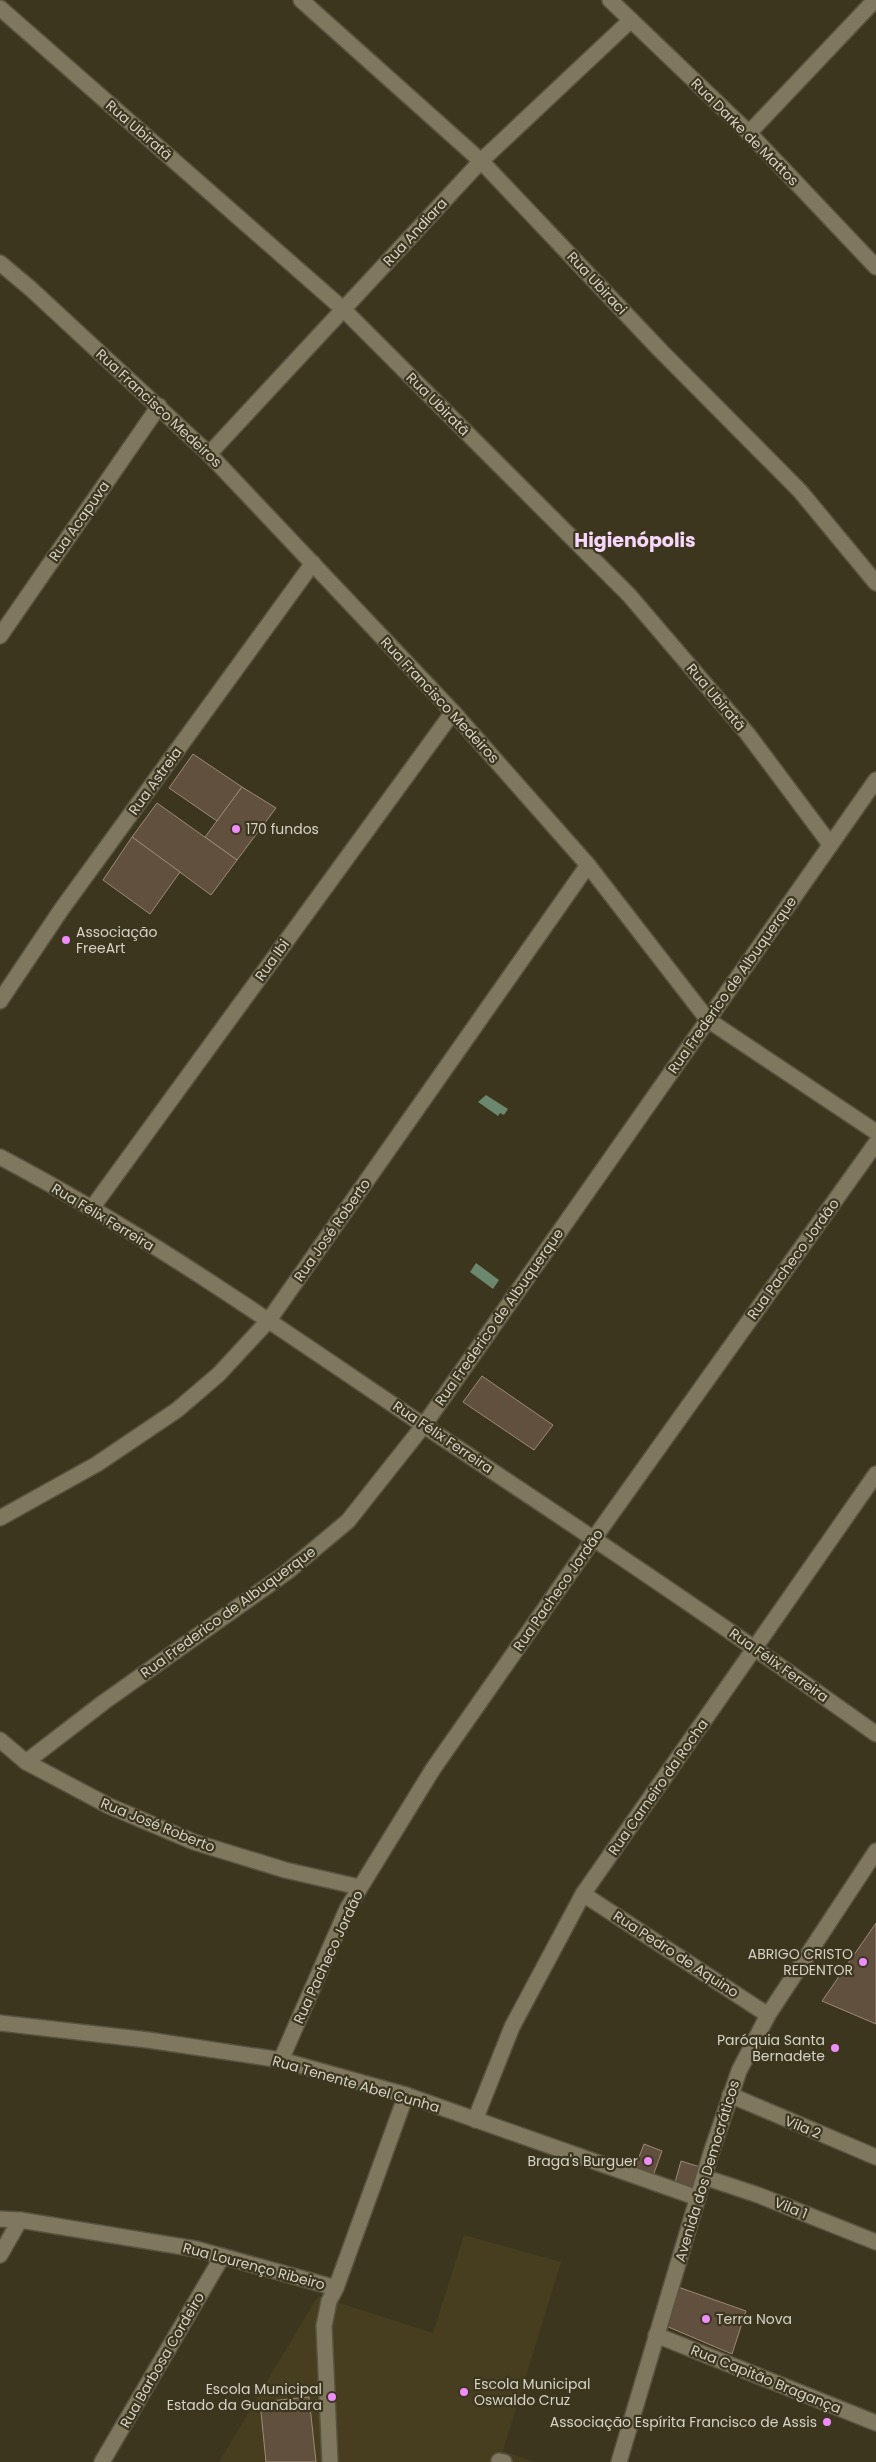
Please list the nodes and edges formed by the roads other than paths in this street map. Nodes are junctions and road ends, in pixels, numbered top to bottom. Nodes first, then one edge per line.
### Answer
1 (301, 0) edge
2 (610, 0) edge
3 (876, 0) edge
4 (0, 8) edge
5 (631, 20) junction
6 (749, 134) junction
7 (482, 161) junction
8 (0, 263) edge
9 (876, 267) edge
10 (343, 309) junction
11 (159, 406) junction
12 (209, 454) junction
13 (313, 563) junction
14 (876, 583) edge
15 (0, 636) edge
16 (453, 712) junction
17 (876, 780) edge
18 (830, 844) junction
19 (588, 865) junction
20 (0, 1001) edge
21 (708, 1020) junction
22 (876, 1132) edge
23 (876, 1143) edge
24 (0, 1157) edge
25 (92, 1208) junction
26 (269, 1320) junction
27 (424, 1425) junction
28 (876, 1474) edge
29 (0, 1518) edge
30 (594, 1537) junction
31 (756, 1648) junction
32 (876, 1734) edge
33 (0, 1740) edge
34 (26, 1762) junction
35 (876, 1852) edge
36 (359, 1887) junction
37 (584, 1894) junction
38 (768, 2015) junction
39 (0, 2023) edge
40 (281, 2060) junction
41 (406, 2095) junction
42 (730, 2095) junction
43 (475, 2120) junction
44 (876, 2157) edge
45 (704, 2177) junction
46 (698, 2198) junction
47 (0, 2219) edge
48 (20, 2220) junction
49 (876, 2242) edge
50 (0, 2255) edge
51 (222, 2257) junction
52 (336, 2288) junction
53 (656, 2335) junction
54 (876, 2423) edge
55 (102, 2462) edge
56 (330, 2462) edge
57 (619, 2462) edge

1 - 7 street, Rua Ubiraci
2 - 5 street, Rua Darke de Mattos
3 - 6 street
4 - 10 street, Rua Ubiratã
5 - 6 street, Rua Darke de Mattos
5 - 7 street, Rua Andiara
6 - 9 street, Rua Darke de Mattos
7 - 10 street, Rua Andiara
7 - 14 street, Rua Ubiraci
8 - 11 street, Rua Francisco Medeiros
10 - 12 street, Rua Andiara
10 - 18 street, Rua Ubiratã
11 - 12 street, Rua Francisco Medeiros
11 - 15 street, Rua Acapuva
12 - 13 street, Rua Francisco Medeiros
13 - 16 street, Rua Francisco Medeiros
13 - 20 street, Rua Astreia
16 - 19 street, Rua Francisco Medeiros
16 - 25 street, Rua Ibi
17 - 18 street, Rua Frederico de Albuquerque
18 - 21 street, Rua Frederico de Albuquerque
19 - 21 street, Rua Francisco Medeiros
19 - 26 street, Rua José Roberto
21 - 22 street, Rua Francisco Medeiros
21 - 27 street, Rua Frederico de Albuquerque
23 - 30 street, Rua Pacheco Jordão
24 - 25 street, Rua Félix Ferreira
25 - 26 street, Rua Félix Ferreira
26 - 27 street, Rua Félix Ferreira
26 - 29 street, Rua José Roberto
27 - 30 street, Rua Félix Ferreira
27 - 34 street, Rua Frederico de Albuquerque
28 - 31 street, Rua Carneiro da Rocha
30 - 31 street, Rua Félix Ferreira
30 - 36 street, Rua Pacheco Jordão
31 - 32 street, Rua Félix Ferreira
31 - 37 street, Rua Carneiro da Rocha
33 - 34 street, Rua José Roberto
34 - 36 street, Rua José Roberto
35 - 38 street, Avenida dos Democráticos
36 - 40 street, Rua Pacheco Jordão
37 - 38 street, Rua Pedro de Aquino
37 - 43 street, Rua Carneiro da Rocha
38 - 42 street, Avenida dos Democráticos
39 - 40 street, Rua Tenente Abel Cunha
40 - 41 street, Rua Tenente Abel Cunha
41 - 43 street, Rua Tenente Abel Cunha
41 - 52 street, Rua Lourenço Ribeiro
42 - 44 street, Vila 2
42 - 45 street, Avenida dos Democráticos
43 - 46 street, Rua Tenente Abel Cunha
45 - 46 street, Avenida dos Democráticos
45 - 49 street, Vila 1
46 - 53 street, Avenida dos Democráticos
47 - 48 street, Rua Lourenço Ribeiro
48 - 50 street
48 - 51 street, Rua Lourenço Ribeiro
51 - 52 street, Rua Lourenço Ribeiro
51 - 55 street, Rua Barbosa Cordeiro
52 - 56 street
53 - 54 street, Rua Capitão Bragança
53 - 57 street, Avenida dos Democráticos

